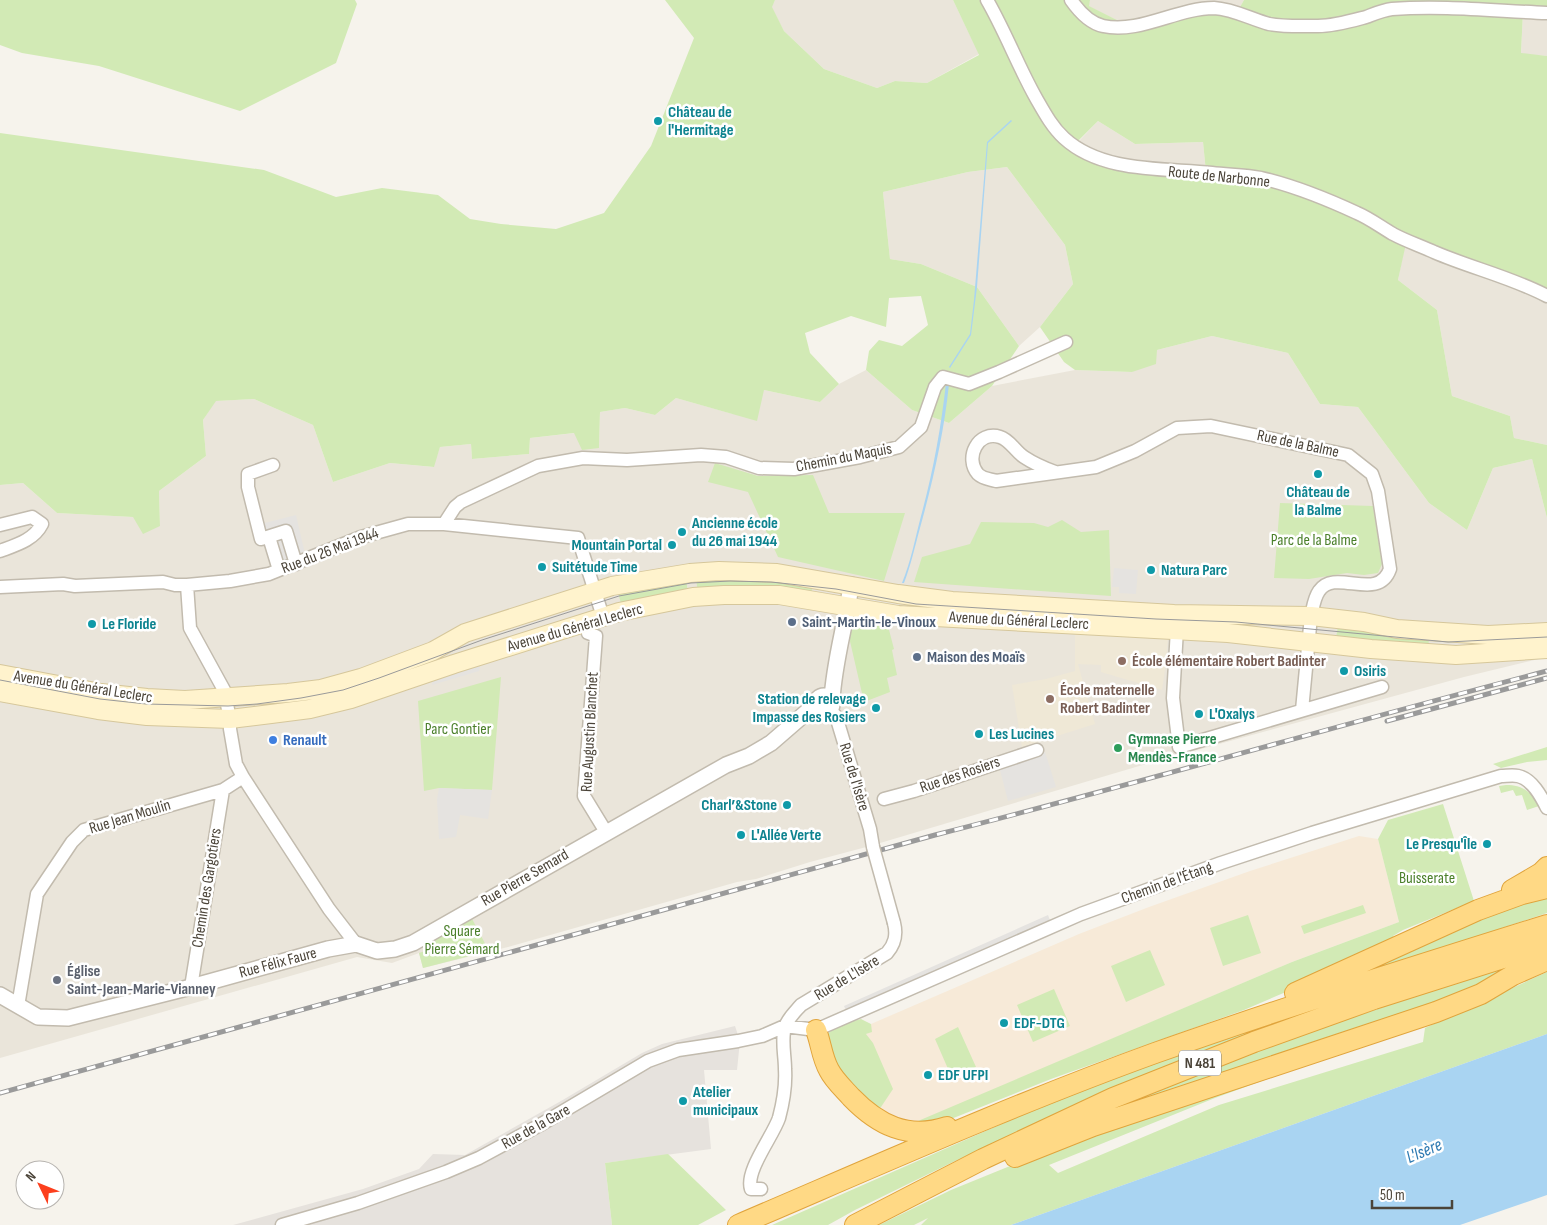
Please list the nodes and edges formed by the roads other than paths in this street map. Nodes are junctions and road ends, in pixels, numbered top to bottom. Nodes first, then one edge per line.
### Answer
1 (986, 0) edge
2 (1071, 0) edge
3 (1547, 13) edge
4 (1547, 296) edge
5 (1066, 342) dead end
6 (273, 465) dead end
7 (1055, 472) junction
8 (444, 524) junction
9 (0, 525) edge
10 (269, 536) junction
11 (0, 551) edge
12 (296, 564) junction
13 (279, 570) junction
14 (187, 585) junction
15 (851, 585) junction
16 (0, 587) edge
17 (596, 591) junction
18 (848, 606) junction
19 (1311, 616) junction
20 (603, 617) junction
21 (1176, 629) junction
22 (588, 632) dead end
23 (1547, 632) edge
24 (1308, 642) junction
25 (1547, 650) edge
26 (0, 674) edge
27 (1382, 687) dead end
28 (0, 692) edge
29 (225, 694) junction
30 (824, 704) junction
31 (1302, 710) junction
32 (230, 719) junction
33 (1036, 750) dead end
34 (243, 777) junction
35 (223, 790) junction
36 (884, 799) dead end
37 (1547, 808) edge
38 (606, 832) junction
39 (1547, 867) edge
40 (1547, 888) edge
41 (1478, 910) junction
42 (894, 923) joint
43 (1547, 925) edge
44 (356, 944) junction
45 (1547, 944) edge
46 (1547, 960) edge
47 (191, 987) junction
48 (0, 995) edge
49 (18, 1006) junction
50 (786, 1026) junction
51 (816, 1030) junction
52 (1070, 1085) junction
53 (988, 1118) junction
54 (761, 1189) dead end
55 (861, 1222) edge
56 (282, 1225) edge
57 (738, 1225) edge

1 - 4 street, Route de Narbonne
2 - 3 street
5 - 8 street, Chemin du Maquis
6 - 10 street
7 - 7 street, Rue de la Balme
7 - 19 street, Rue de la Balme
8 - 12 street, Rue du 26 Mai 1944
8 - 17 street, Rue du 26 Mai 1944
9 - 11 street
10 - 12 street
10 - 13 street
12 - 13 street, Rue du 26 Mai 1944
13 - 14 street, Rue du 26 Mai 1944
14 - 16 street, Rue du 26 Mai 1944
14 - 29 street
15 - 17 main road, Avenue du Général Leclerc
15 - 18 street
15 - 19 main road, Avenue du Général Leclerc
17 - 20 street, Rue du 26 Mai 1944
17 - 29 main road, Avenue du Général Leclerc
18 - 20 main road, Avenue du Général Leclerc
18 - 21 main road, Avenue du Général Leclerc
18 - 30 street
19 - 23 main road, Avenue du Général Leclerc
19 - 24 street, Rue de la Balme
20 - 32 main road, Avenue du Général Leclerc
21 - 24 main road, Avenue du Général Leclerc
21 - 31 street
22 - 38 street, Rue Augustin Blanchet
24 - 25 main road, Avenue du Général Leclerc
24 - 31 street, Rue de la Balme
26 - 29 main road, Avenue du Général Leclerc
27 - 31 street
28 - 32 main road, Avenue du Général Leclerc
29 - 32 street
30 - 38 street, Rue Pierre Semard
30 - 42 street, Rue de l'Isère, bridge
32 - 34 street
33 - 36 street, Rue des Rosiers
34 - 35 street, Rue Jean Moulin
34 - 44 street
35 - 47 street, Chemin des Gargotiers
35 - 49 street, Rue Jean Moulin
37 - 51 street, Chemin de l'Étang
38 - 44 street, Rue Pierre Semard
39 - 41 highway
40 - 41 highway
41 - 52 highway
42 - 50 street, Rue de L'Isère
43 - 52 highway, N 481
44 - 47 street, Rue Félix Faure
45 - 55 highway, N 481
46 - 55 highway
47 - 49 street, Rue Félix Faure
48 - 49 street, Rue Félix Faure
50 - 51 street
50 - 54 street
50 - 56 street, Rue de la Gare
51 - 53 highway
52 - 53 highway, N 481
53 - 57 highway, N 481

